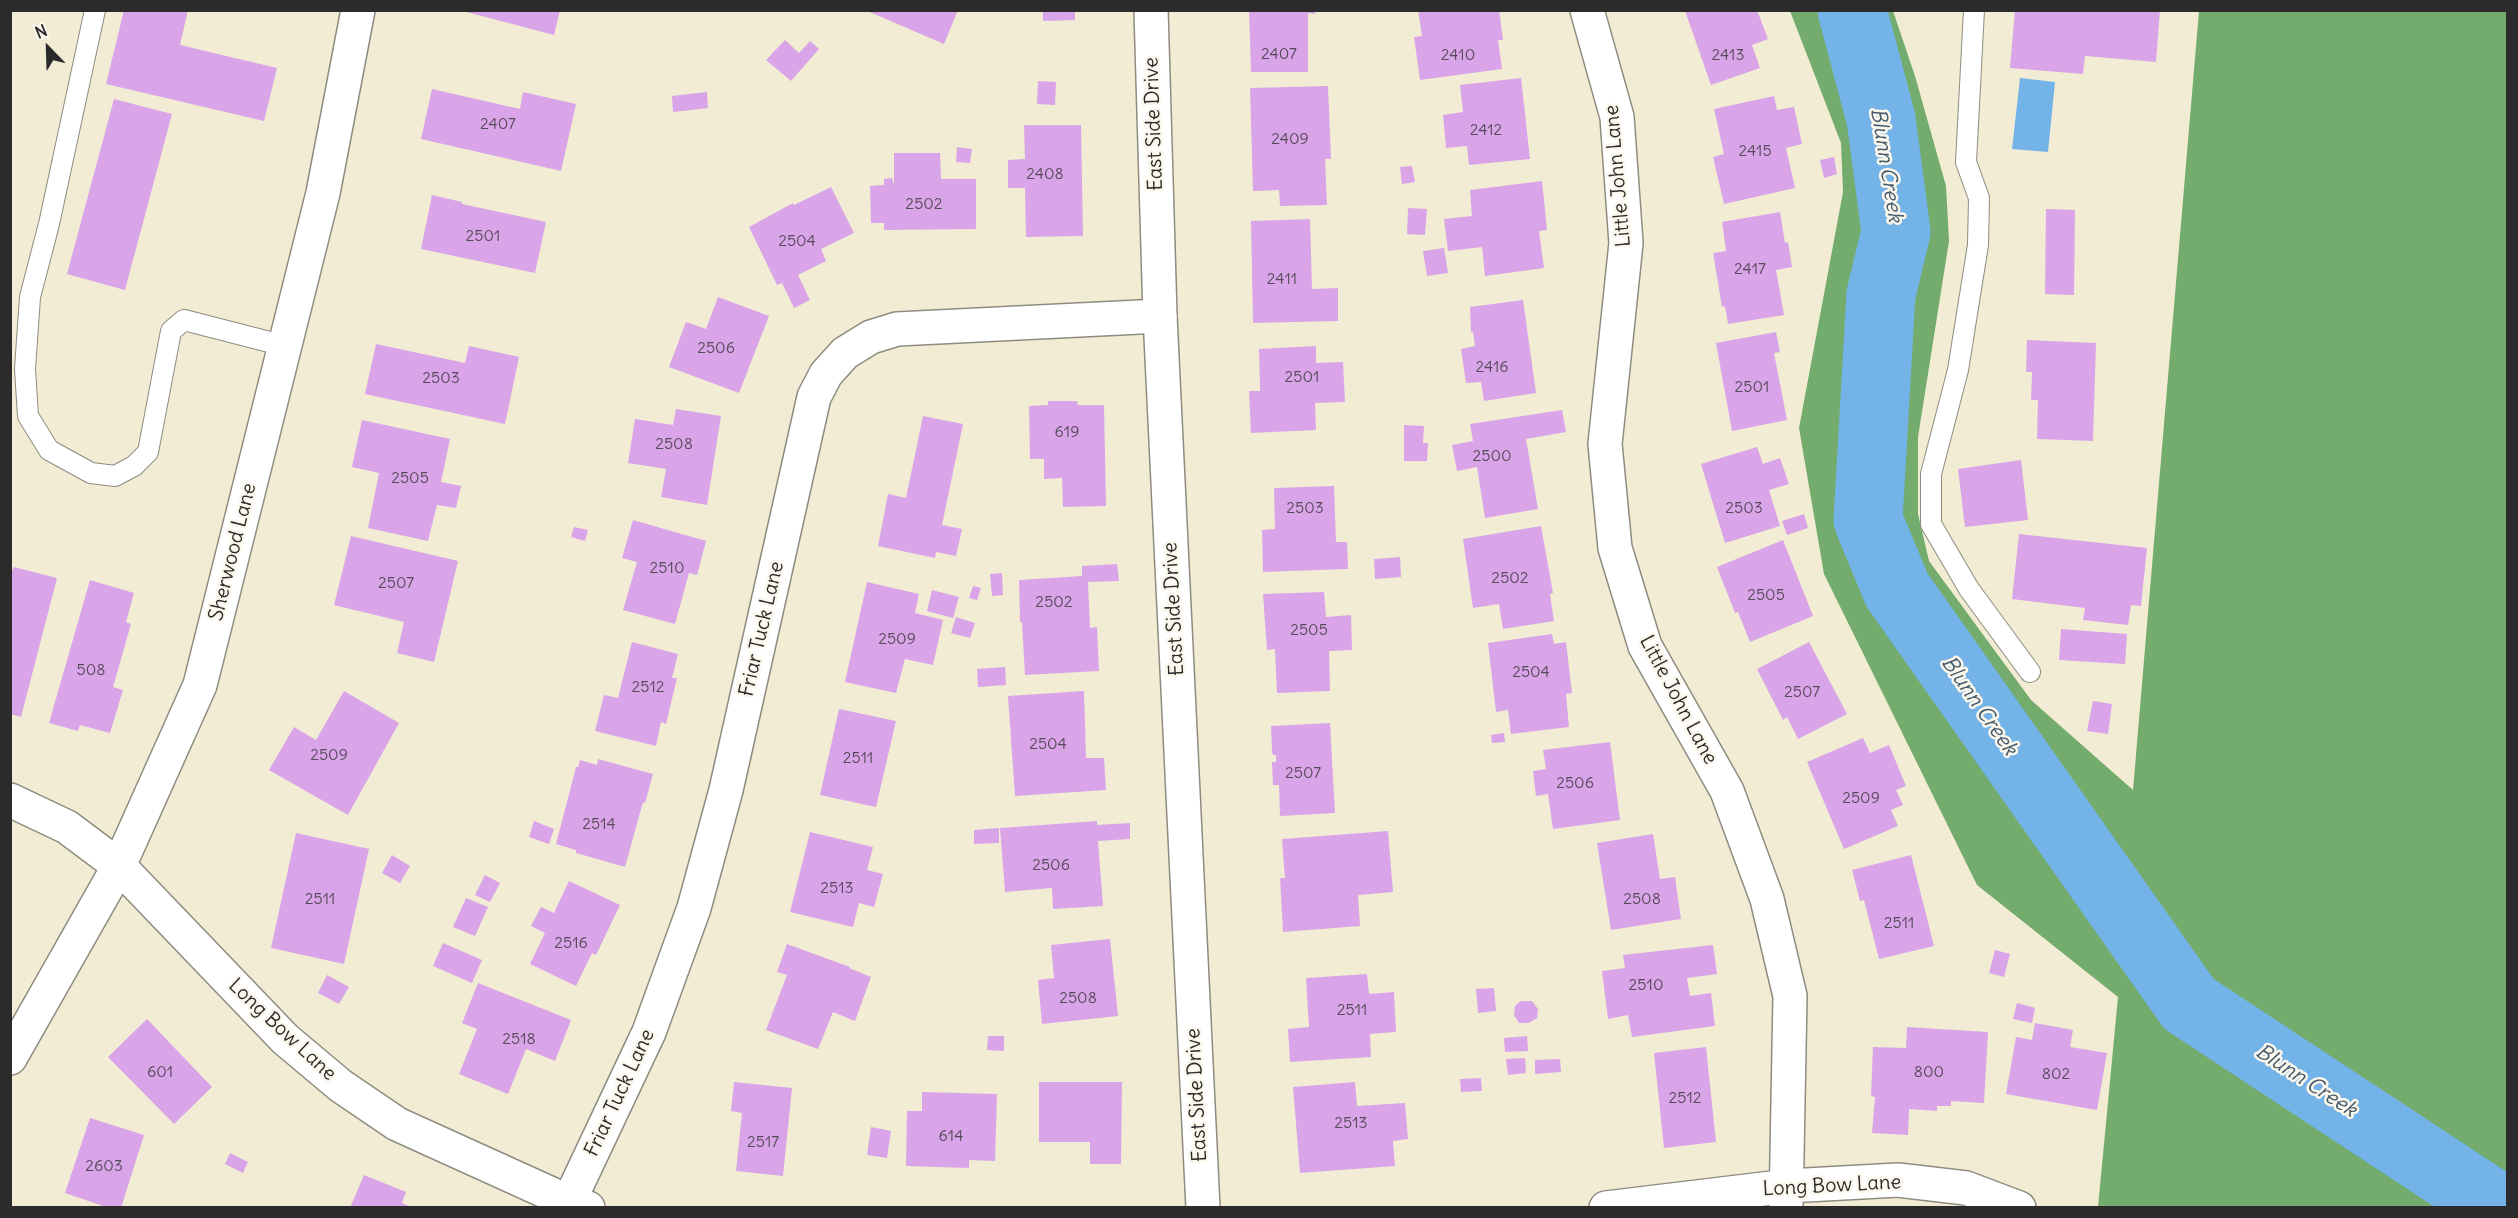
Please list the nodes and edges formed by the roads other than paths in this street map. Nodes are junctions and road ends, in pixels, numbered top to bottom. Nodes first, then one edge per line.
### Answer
1 (95, 10) edge
2 (358, 10) edge
3 (1151, 10) edge
4 (1587, 10) edge
5 (1974, 10) edge
6 (1160, 316) junction
7 (285, 346) junction
8 (2030, 672) dead end
9 (10, 800) edge
10 (119, 866) junction
11 (10, 1058) edge
12 (1787, 1197) edge
13 (574, 1206) edge
14 (1203, 1208) edge
15 (1606, 1208) edge
16 (2019, 1208) edge

1 - 7 lane
2 - 7 street, Sherwood Lane
3 - 6 street, East Side Drive
4 - 12 street, Little John Lane
5 - 8 lane
6 - 13 street, Friar Tuck Lane
6 - 14 street, East Side Drive
7 - 10 street, Sherwood Lane
9 - 10 street, Long Bow Lane
10 - 11 street, Sherwood Lane
10 - 13 street, Long Bow Lane
12 - 15 street, Long Bow Lane
12 - 16 street, Long Bow Lane

